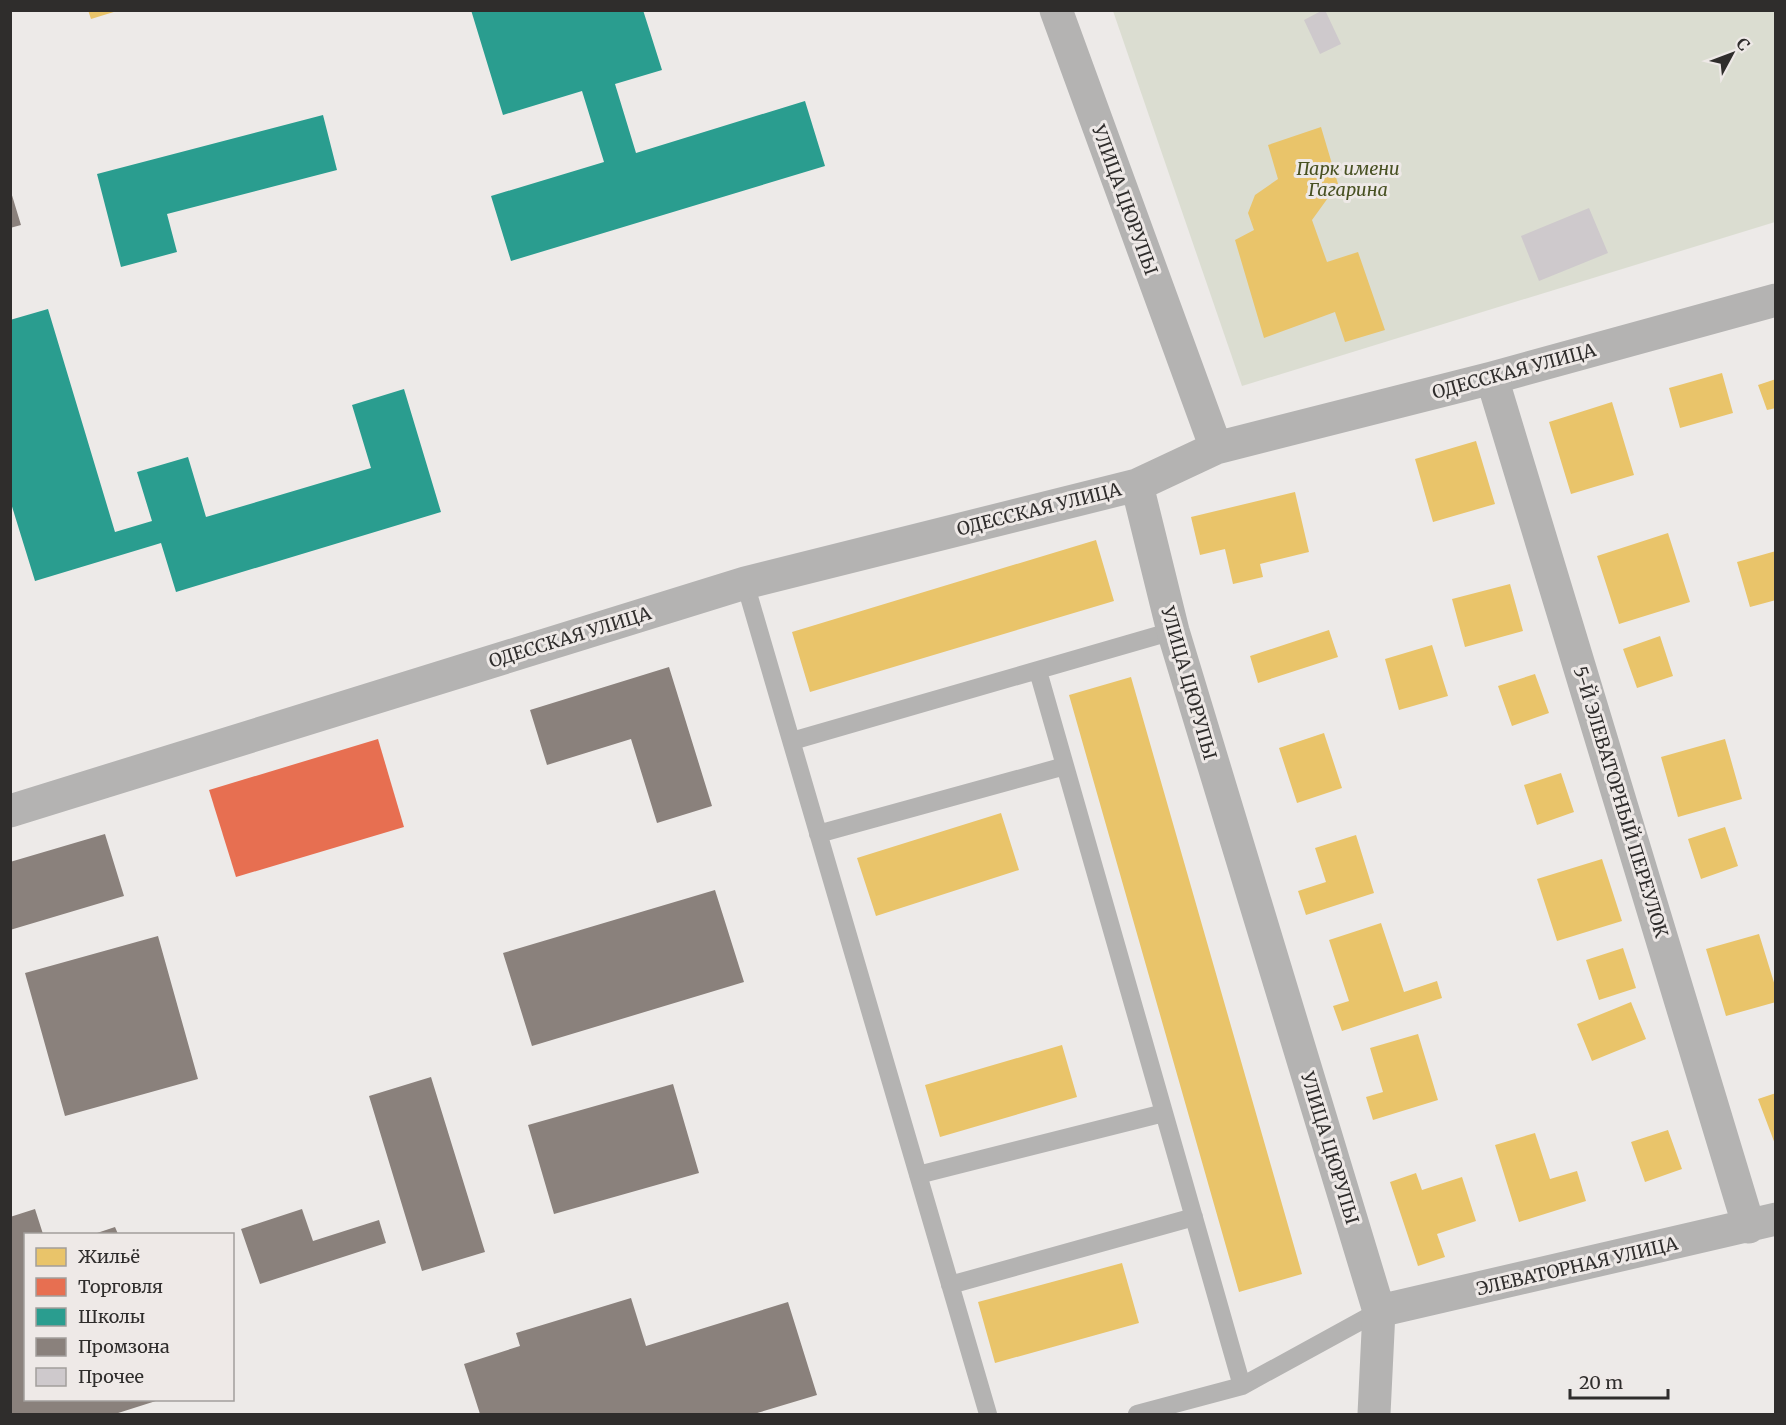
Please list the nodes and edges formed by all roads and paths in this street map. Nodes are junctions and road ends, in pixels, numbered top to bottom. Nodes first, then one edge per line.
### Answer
1 (1056, 10) edge
2 (1776, 300) edge
3 (1492, 378) junction
4 (1216, 448) junction
5 (1137, 485) junction
6 (746, 583) junction
7 (1173, 631) junction
8 (1038, 670) junction
9 (792, 741) junction
10 (1065, 766) junction
11 (10, 811) edge
12 (818, 834) junction
13 (1164, 1113) junction
14 (918, 1175) junction
15 (1194, 1217) junction
16 (1762, 1223) edge
17 (950, 1285) junction
18 (1379, 1311) junction
19 (1242, 1386) junction
20 (988, 1414) edge
21 (1137, 1414) edge
22 (1374, 1414) edge

1 - 4 street, УЛИЦА ЦЮРУПЫ
2 - 3 street, ОДЕССКАЯ УЛИЦА
3 - 4 street, ОДЕССКАЯ УЛИЦА
3 - 16 street, 5-Й ЭЛЕВАТОРНЫЙ ПЕРЕУЛОК
4 - 5 street
5 - 6 street, ОДЕССКАЯ УЛИЦА
5 - 7 street, УЛИЦА ЦЮРУПЫ
6 - 9 lane
6 - 11 street, ОДЕССКАЯ УЛИЦА
7 - 8 lane
7 - 18 street, УЛИЦА ЦЮРУПЫ
8 - 9 lane
8 - 10 lane
9 - 12 lane
10 - 12 lane
10 - 13 lane
12 - 14 lane
13 - 14 lane
13 - 15 lane
14 - 17 lane
15 - 17 lane
15 - 19 lane
16 - 18 street, ЭЛЕВАТОРНАЯ УЛИЦА
17 - 20 lane
18 - 19 lane
18 - 22 street, УЛИЦА ЦЮРУПЫ
19 - 21 lane

